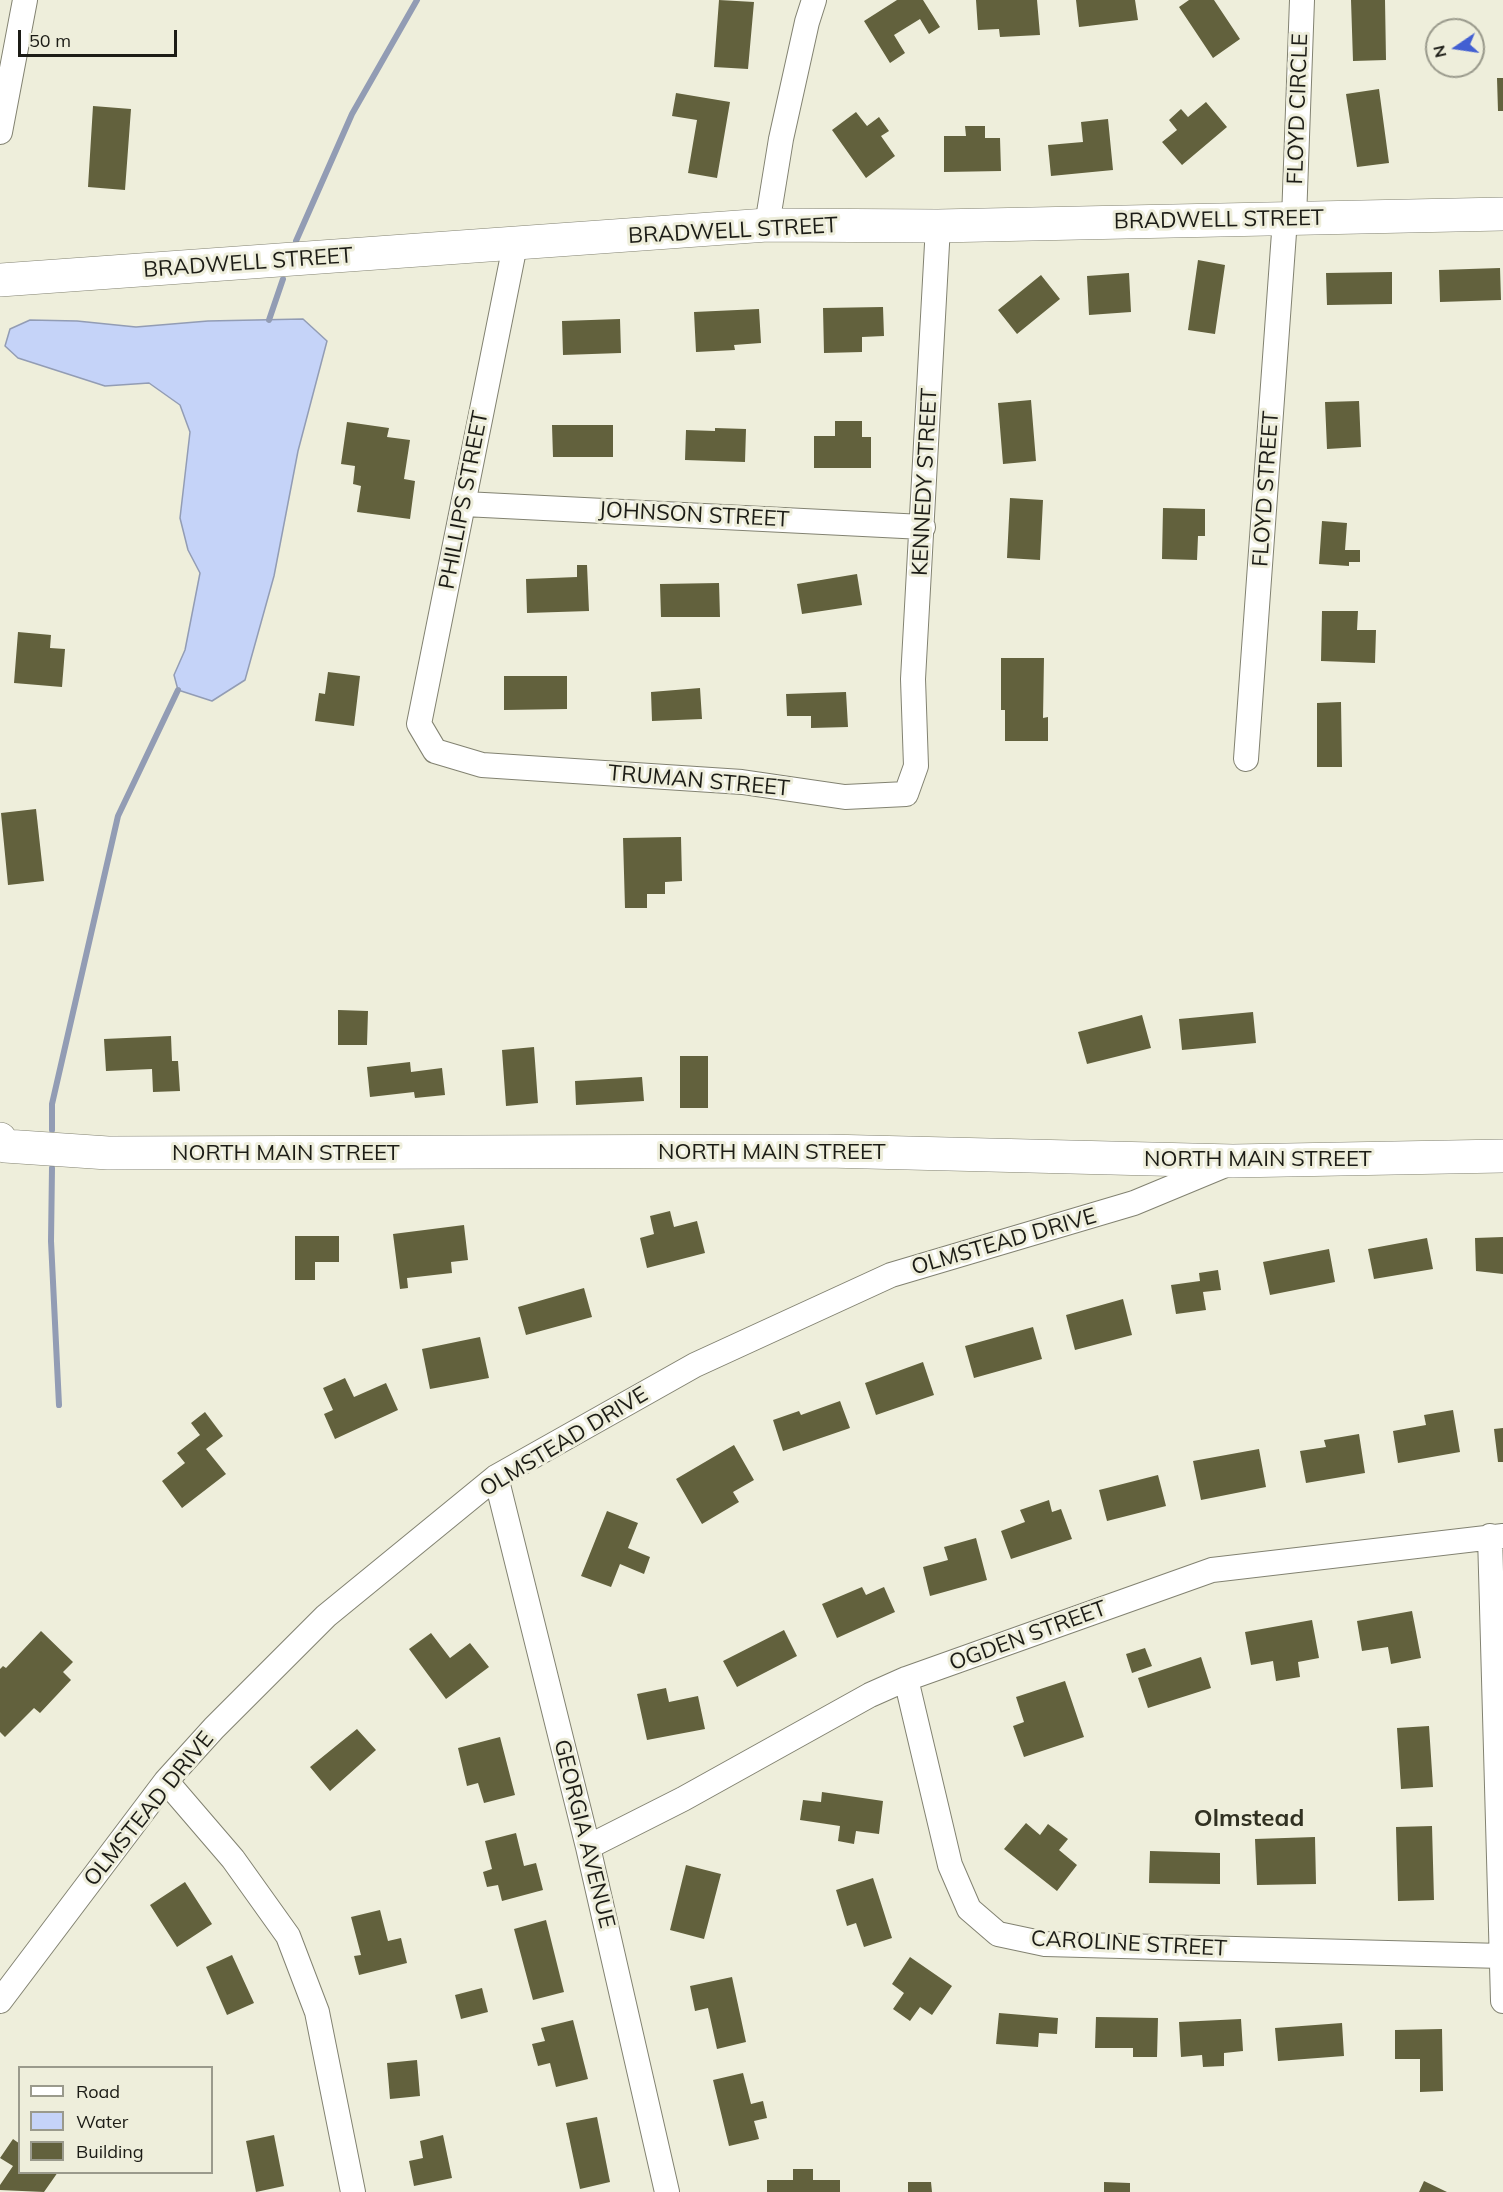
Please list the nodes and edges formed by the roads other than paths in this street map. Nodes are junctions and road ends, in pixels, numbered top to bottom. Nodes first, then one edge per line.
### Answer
1 (26, 0) edge
2 (814, 0) edge
3 (1302, 0) edge
4 (0, 132) edge
5 (1503, 214) edge
6 (1289, 219) junction
7 (767, 225) junction
8 (938, 226) junction
9 (516, 245) junction
10 (0, 280) edge
11 (464, 504) junction
12 (924, 527) junction
13 (916, 737) joint
14 (435, 751) joint
15 (1246, 759) dead end
16 (0, 1139) edge
17 (1503, 1156) edge
18 (1233, 1161) junction
19 (496, 1477) junction
20 (1497, 1536) edge
21 (906, 1679) junction
22 (166, 1780) junction
23 (588, 1847) junction
24 (1502, 1956) junction
25 (0, 2001) edge
26 (1503, 2001) edge
27 (353, 2192) edge
28 (667, 2192) edge

1 - 4 street
2 - 7 street
3 - 6 street, FLOYD CIRCLE
5 - 6 street, BRADWELL STREET
6 - 8 street, BRADWELL STREET
6 - 15 street, FLOYD STREET
7 - 8 street, BRADWELL STREET
7 - 9 street, BRADWELL STREET
8 - 12 street, KENNEDY STREET
9 - 10 street, BRADWELL STREET
9 - 11 street, PHILLIPS STREET
11 - 12 street, JOHNSON STREET
11 - 14 street, PHILLIPS STREET
12 - 13 street, KENNEDY STREET
13 - 14 street, TRUMAN STREET
16 - 18 street, NORTH MAIN STREET
17 - 18 street, NORTH MAIN STREET
18 - 19 street, OLMSTEAD DRIVE
19 - 22 street, OLMSTEAD DRIVE
19 - 23 street, GEORGIA AVENUE
20 - 21 street, OGDEN STREET
20 - 24 street
21 - 23 street, OGDEN STREET
21 - 24 street, CAROLINE STREET
22 - 25 street, OLMSTEAD DRIVE
22 - 27 street
23 - 28 street, GEORGIA AVENUE
24 - 26 street

